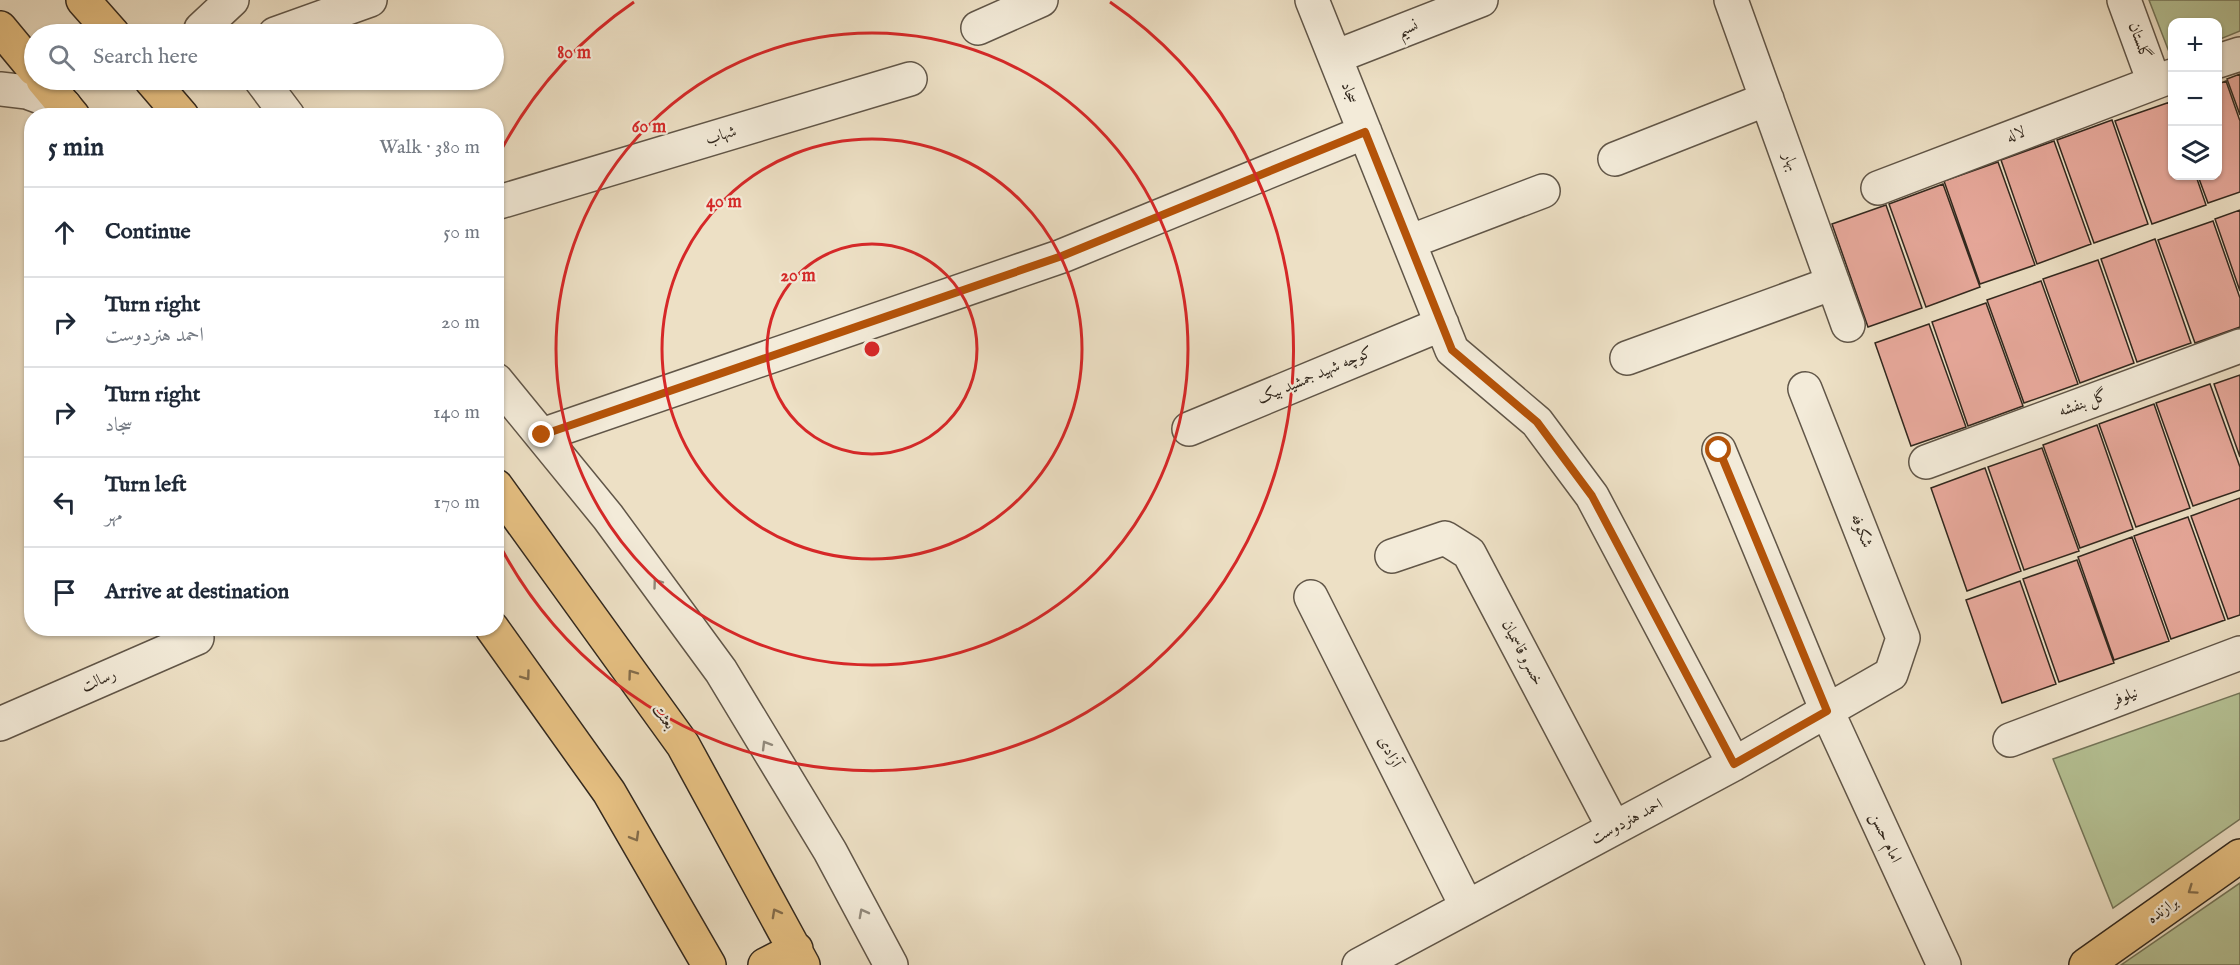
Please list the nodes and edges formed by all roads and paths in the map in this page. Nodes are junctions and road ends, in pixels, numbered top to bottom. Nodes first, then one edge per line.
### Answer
1 (83, 0) edge
2 (232, 0) edge
3 (370, 0) edge
4 (1041, 0) edge
5 (1312, 0) edge
6 (1481, 0) edge
7 (1731, 0) edge
8 (2124, 0) edge
9 (104, 24) edge
10 (206, 24) edge
11 (303, 24) edge
12 (0, 28) edge
13 (978, 28) dead end
14 (2240, 54) edge
15 (24, 57) edge
16 (1335, 57) junction
17 (2222, 59) edge
18 (910, 79) dead end
19 (2163, 79) edge
20 (0, 89) edge
21 (51, 90) edge
22 (165, 90) edge
23 (268, 90) edge
24 (1767, 99) junction
25 (62, 108) edge
26 (66, 108) edge
27 (177, 108) edge
28 (282, 108) edge
29 (1365, 132) junction
30 (1615, 159) dead end
31 (1878, 188) dead end
32 (1543, 190) dead end
33 (504, 201) edge
34 (1409, 242) junction
35 (1833, 283) junction
36 (1442, 324) junction
37 (1848, 325) dead end
38 (2240, 346) edge
39 (1627, 358) dead end
40 (1805, 389) dead end
41 (504, 390) edge
42 (1189, 429) dead end
43 (542, 435) junction
44 (1719, 450) dead end
45 (1926, 462) dead end
46 (504, 497) edge
47 (1392, 556) dead end
48 (1311, 597) dead end
49 (498, 636) edge
50 (197, 638) dead end
51 (2240, 653) edge
52 (1891, 674) joint
53 (1827, 711) junction
54 (0, 723) edge
55 (2010, 740) dead end
56 (1734, 764) junction
57 (1614, 828) junction
58 (2240, 856) edge
59 (1467, 907) junction
60 (799, 957) edge
61 (709, 965) edge
62 (765, 965) edge
63 (891, 965) edge
64 (1359, 965) edge
65 (1944, 965) edge
66 (2085, 965) edge

1 - 9 main road
2 - 10 street
3 - 11 street
4 - 13 street
5 - 16 street, سجاد
6 - 16 street, نسیم
7 - 24 street, بهار
8 - 19 street, گلستان
12 - 15 main road
14 - 17 street
16 - 29 street, سجاد
18 - 33 street, شهاب
19 - 31 street, لاله
20 - 25 street
21 - 26 main road
22 - 27 main road
23 - 28 street
24 - 30 street
24 - 35 street, بهار
29 - 34 street, سجاد
29 - 43 street
32 - 34 street
34 - 36 street, سجاد
35 - 37 street, بهار
35 - 39 street
36 - 42 street, کوچه شهید جمشید بیک
36 - 56 street, سجاد
38 - 45 street, گل بنفشه
40 - 52 street, شکوفه
41 - 43 street
63 -> 43 street
44 - 53 street, امام حسن
60 -> 46 main road, بعثت
47 - 57 street, خسرو قاسمیان
48 - 59 street, آزادی
49 -> 61 main road
50 - 54 street, رسالت
51 - 55 street, نیلوفر
52 - 53 street, احمد هنردوست
53 - 56 street, احمد هنردوست
53 - 65 street, امام حسن
56 - 57 street, احمد هنردوست
57 - 59 street, احمد هنردوست
58 -> 66 main road, برازنده
59 - 64 street, احمد هنردوست
60 - 62 main road

